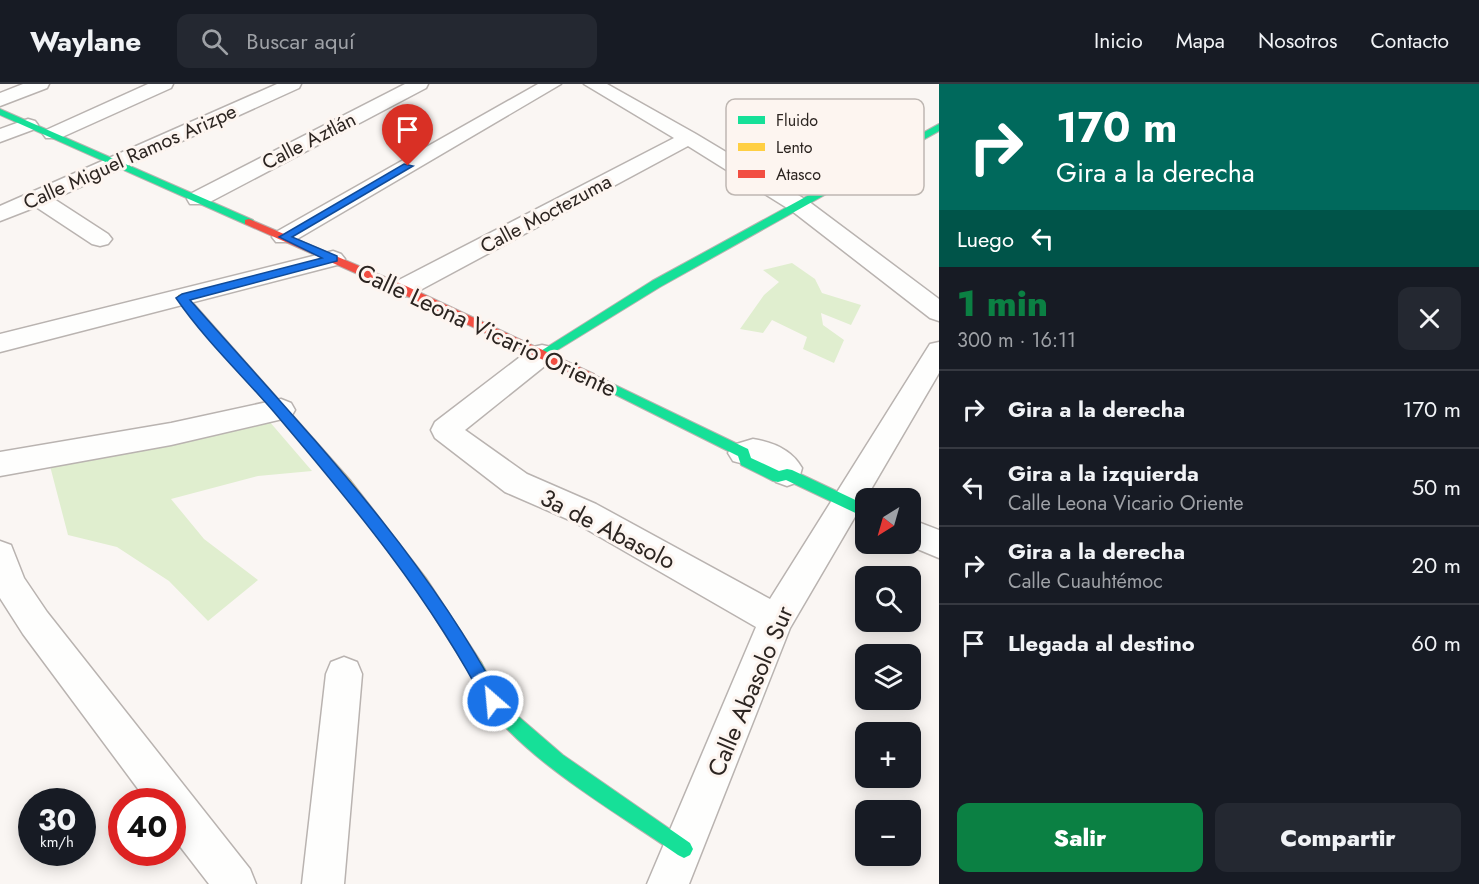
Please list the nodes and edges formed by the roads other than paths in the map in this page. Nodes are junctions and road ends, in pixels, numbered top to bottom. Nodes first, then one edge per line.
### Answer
1 (40, 84) edge
2 (164, 84) edge
3 (292, 84) edge
4 (419, 84) edge
5 (552, 84) edge
6 (593, 84) edge
7 (0, 100) edge
8 (0, 112) edge
9 (28, 125) junction
10 (939, 126) edge
11 (52, 134) junction
12 (924, 135) edge
13 (0, 136) edge
14 (689, 138) junction
15 (726, 161) edge
16 (120, 163) junction
17 (782, 195) edge
18 (819, 195) edge
19 (37, 198) junction
20 (198, 199) junction
21 (800, 206) junction
22 (0, 214) edge
23 (284, 237) junction
24 (100, 239) dead end
25 (333, 259) junction
26 (402, 289) junction
27 (182, 298) junction
28 (939, 312) edge
29 (0, 343) edge
30 (939, 351) edge
31 (542, 354) junction
32 (281, 410) junction
33 (743, 453) joint
34 (0, 464) edge
35 (787, 474) joint
36 (867, 488) edge
37 (855, 507) edge
38 (855, 511) edge
39 (921, 537) edge
40 (939, 544) edge
41 (0, 555) edge
42 (776, 620) junction
43 (344, 674) dead end
44 (161, 788) edge
45 (186, 820) edge
46 (684, 849) junction
47 (235, 884) edge
48 (323, 884) edge
49 (668, 884) edge

1 - 7 street
2 - 11 street
3 - 16 street, Calle Miguel Ramos Arizpe
4 - 20 street, Calle Aztlán
5 - 23 street
6 - 14 street
8 - 9 street, Calle Leona Vicario Oriente
9 - 11 street, Calle Leona Vicario Oriente
9 - 13 street
10 - 12 street
11 - 16 street, Calle Leona Vicario Oriente
14 - 15 street
14 - 26 street, Calle Moctezuma
16 - 19 street, Calle Miguel Ramos Arizpe
16 - 20 street, Calle Leona Vicario Oriente
17 - 21 street
18 - 21 street
19 - 22 street, Calle Miguel Ramos Arizpe
19 - 24 street
20 - 23 street, Calle Leona Vicario Oriente
21 - 28 street
21 - 31 street
23 - 25 street, Calle Leona Vicario Oriente
25 - 26 street, Calle Leona Vicario Oriente
25 - 27 street
26 - 31 street, Calle Leona Vicario Oriente
27 - 29 street
27 - 32 street
30 - 36 street, Calle Abasolo Sur
31 - 33 street, Calle Leona Vicario Oriente
31 - 42 street, 3a de Abasolo
32 - 34 street
32 - 46 street
33 - 35 street
35 - 37 street
38 - 42 street, Calle Abasolo Sur
39 - 40 street
41 - 44 street
42 - 46 street, Calle Abasolo Sur
43 - 48 street
45 - 47 street
46 - 49 street, Calle Abasolo Sur

